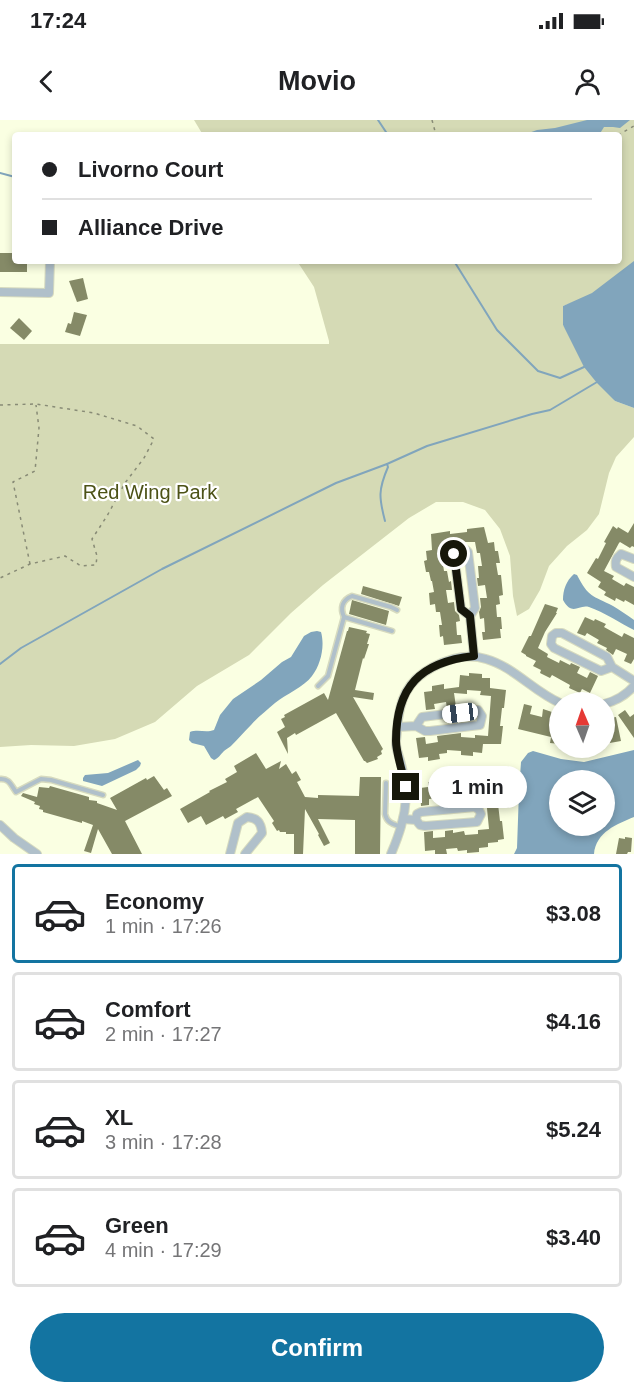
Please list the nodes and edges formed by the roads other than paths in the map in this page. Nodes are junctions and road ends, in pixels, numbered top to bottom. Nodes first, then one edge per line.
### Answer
1 (50, 264) edge
2 (0, 292) edge
3 (634, 559) edge
4 (634, 577) edge
5 (397, 610) dead end
6 (470, 616) junction
7 (344, 617) junction
8 (392, 631) dead end
9 (474, 656) junction
10 (612, 667) junction
11 (634, 681) edge
12 (318, 686) dead end
13 (634, 686) edge
14 (549, 699) edge
15 (615, 700) edge
16 (416, 726) junction
17 (398, 728) junction
18 (0, 779) edge
19 (386, 783) dead end
20 (103, 795) dead end
21 (416, 820) junction
22 (402, 823) junction
23 (0, 825) edge
24 (37, 854) edge
25 (230, 854) edge
26 (245, 854) edge
27 (391, 854) edge

1 - 2 street
3 - 4 street
5 - 7 lane
6 - 6 street
6 - 9 street
7 - 8 lane
7 - 12 lane
9 - 14 street
9 - 17 street
10 - 10 street
10 - 11 street
13 - 15 street
16 - 16 street
16 - 17 street
17 - 22 street
18 - 20 lane
19 - 22 lane
21 - 21 street
21 - 22 street
22 - 27 street
23 - 24 street
25 - 26 street

